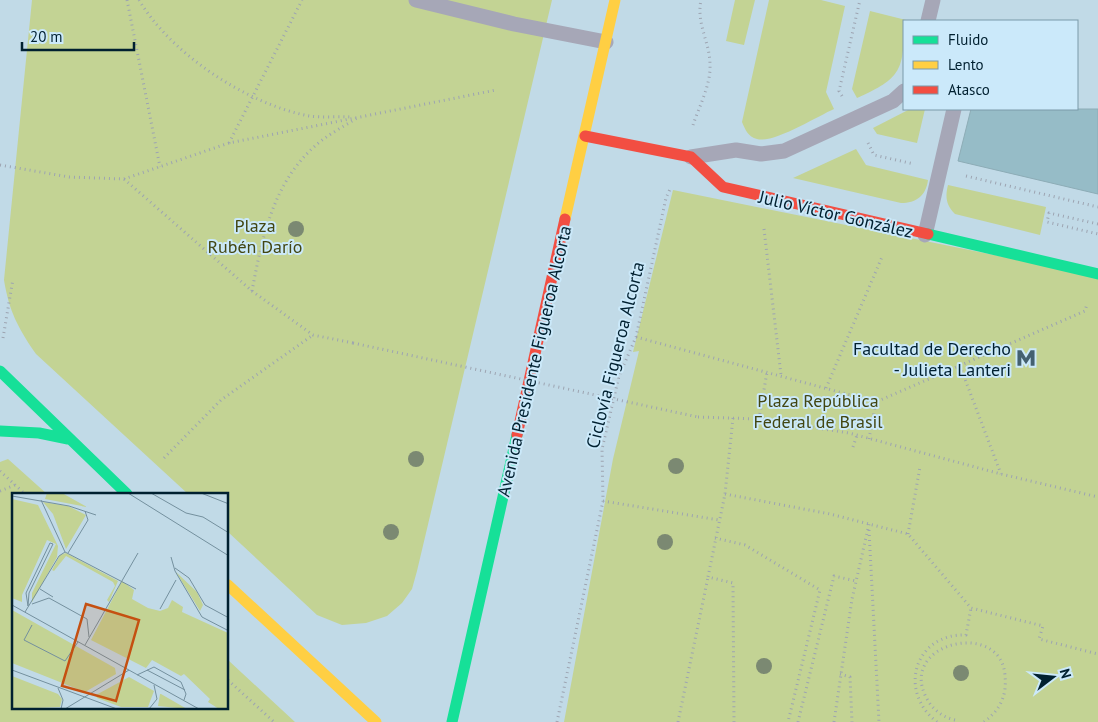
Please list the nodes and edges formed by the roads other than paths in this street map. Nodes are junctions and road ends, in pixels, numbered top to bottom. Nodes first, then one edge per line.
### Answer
1 (416, 0) edge
2 (616, 0) edge
3 (933, 0) edge
4 (928, 20) edge
5 (606, 42) junction
6 (903, 92) edge
7 (954, 110) edge
8 (585, 136) junction
9 (687, 156) junction
10 (925, 234) junction
11 (1098, 274) edge
12 (0, 371) edge
13 (0, 431) edge
14 (68, 439) junction
15 (127, 493) edge
16 (229, 586) edge
17 (376, 722) edge
18 (452, 722) edge

1 - 5 lane
2 - 5 main road, Avenida Presidente Figueroa Alcorta
3 - 4 lane
5 - 8 main road, Avenida Presidente Figueroa Alcorta
6 - 9 lane
7 - 10 lane
8 - 9 main road
8 - 18 main road, Avenida Presidente Figueroa Alcorta
9 - 10 main road, Julio Víctor González
10 - 11 main road, Julio Víctor González
12 - 14 main road
13 - 14 main road
14 - 15 main road
16 - 17 main road

